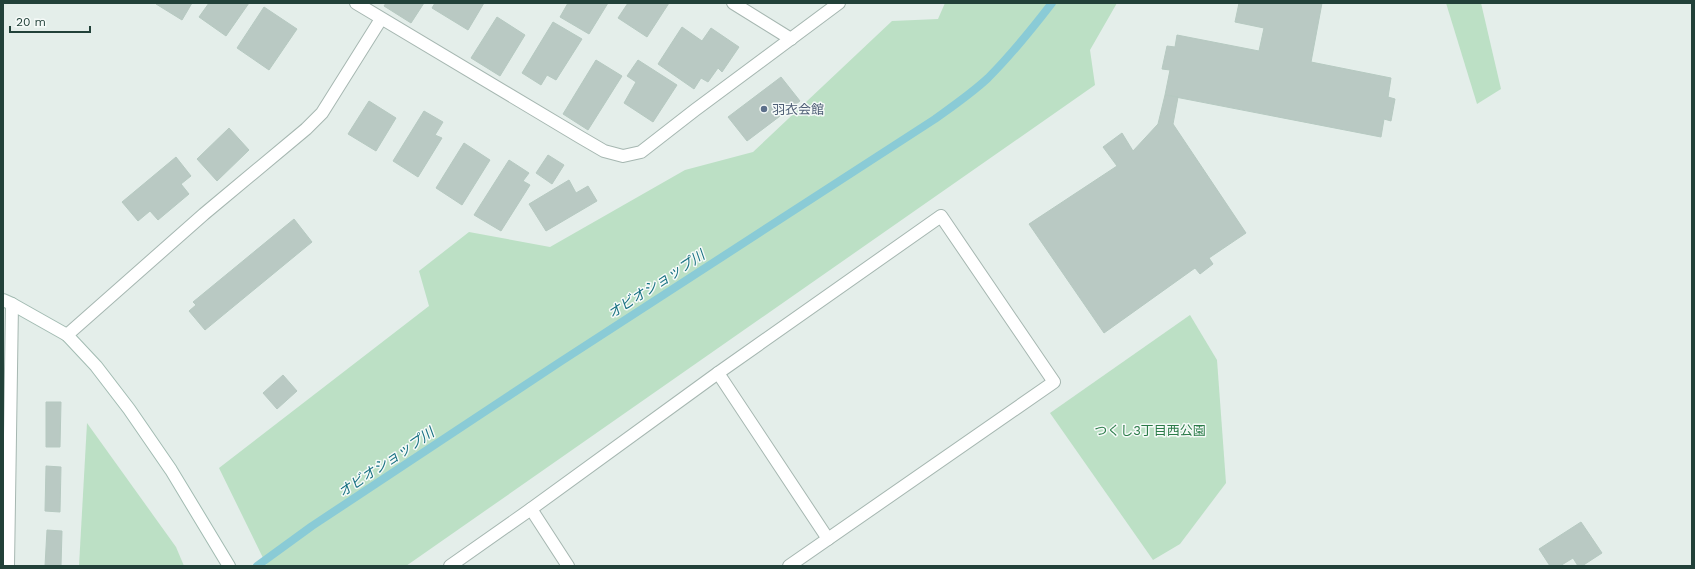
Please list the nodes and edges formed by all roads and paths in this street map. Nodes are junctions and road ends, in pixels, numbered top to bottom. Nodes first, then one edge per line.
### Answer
1 (356, 3) edge
2 (733, 3) edge
3 (839, 3) edge
4 (381, 19) junction
5 (791, 39) junction
6 (8, 302) edge
7 (67, 335) junction
8 (718, 373) junction
9 (531, 509) junction
10 (828, 539) junction
11 (8, 566) edge
12 (229, 566) edge
13 (450, 566) edge
14 (568, 566) edge
15 (789, 566) edge

1 - 4 street
2 - 5 street
3 - 5 street
4 - 5 street
4 - 7 street
6 - 7 street
6 - 11 street
7 - 12 street
8 - 9 street
8 - 10 street
8 - 10 street
9 - 13 street
9 - 14 street
10 - 15 street

